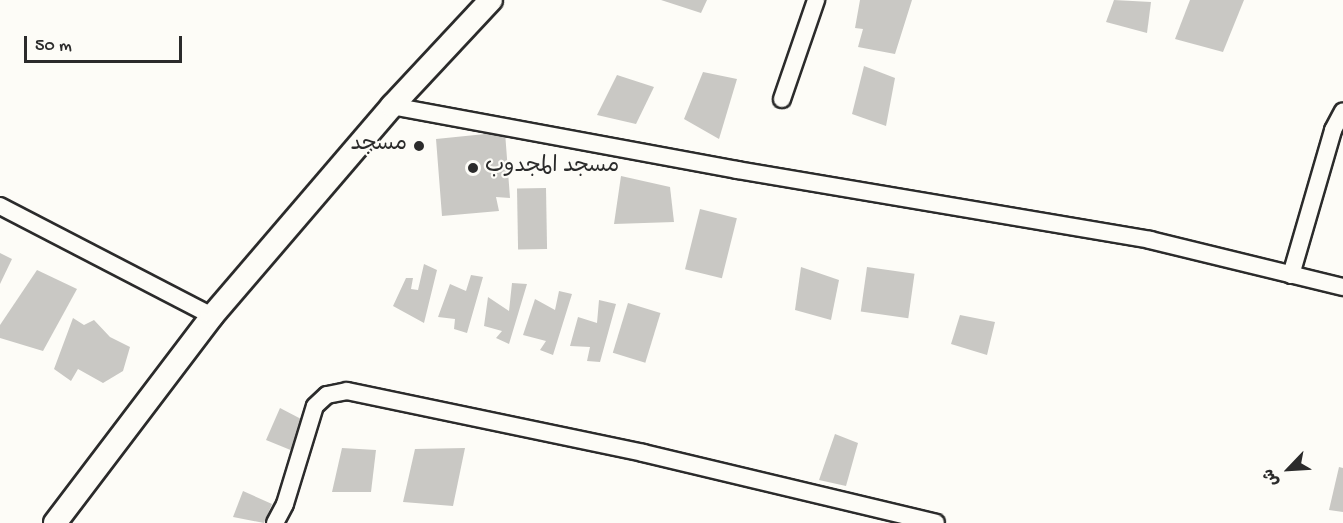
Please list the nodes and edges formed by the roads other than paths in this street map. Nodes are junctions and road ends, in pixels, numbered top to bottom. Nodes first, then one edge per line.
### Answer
1 (490, 0) edge
2 (816, 0) edge
3 (782, 99) dead end
4 (392, 106) junction
5 (1343, 111) edge
6 (0, 206) edge
7 (1291, 274) junction
8 (1343, 287) edge
9 (212, 316) junction
10 (55, 523) edge
11 (275, 523) edge
12 (936, 523) edge

1 - 4 street
2 - 3 street
4 - 7 street
4 - 9 street
5 - 7 street
6 - 9 street
7 - 8 street
9 - 10 street
11 - 12 street

